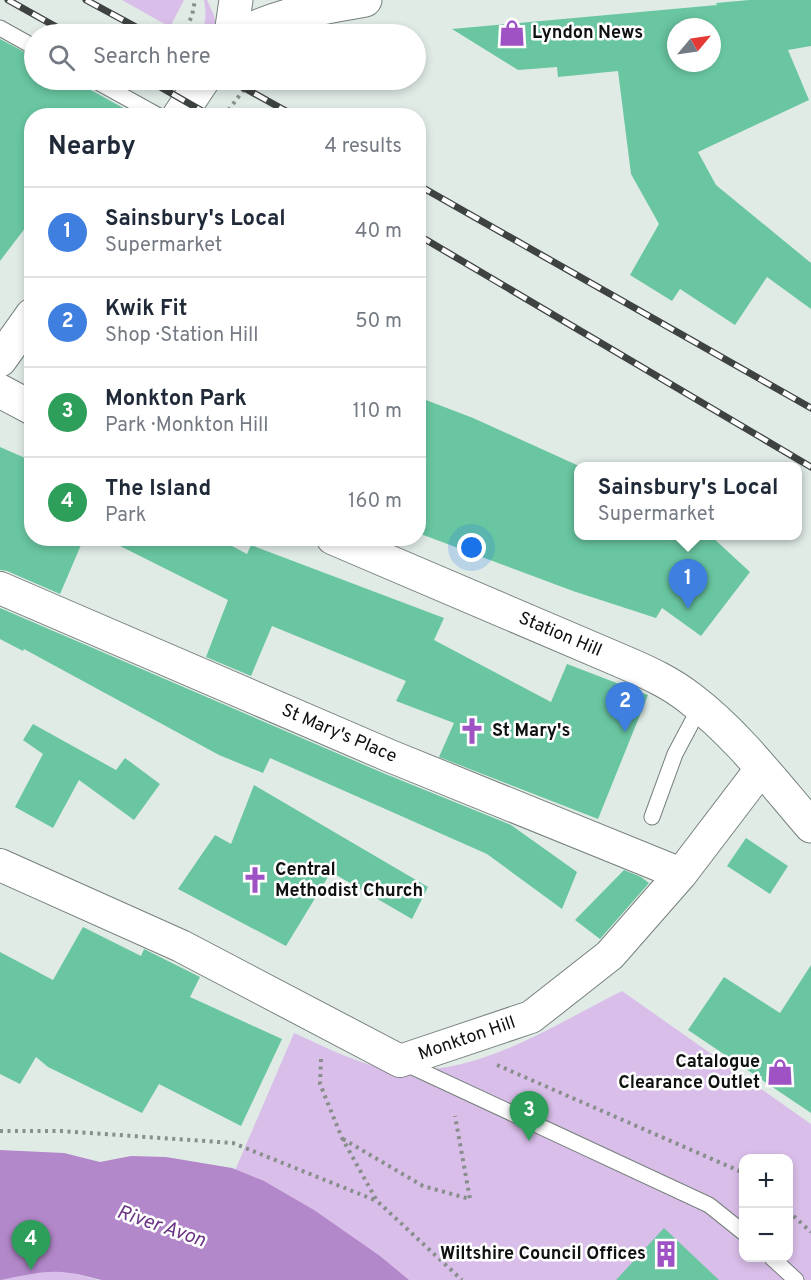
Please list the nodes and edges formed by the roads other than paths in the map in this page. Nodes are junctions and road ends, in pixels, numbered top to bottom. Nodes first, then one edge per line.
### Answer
1 (236, 0) edge
2 (365, 0) edge
3 (232, 24) edge
4 (262, 24) edge
5 (0, 28) edge
6 (24, 41) edge
7 (112, 90) edge
8 (196, 90) edge
9 (145, 108) edge
10 (184, 108) edge
11 (24, 326) edge
12 (0, 360) edge
13 (0, 391) edge
14 (24, 404) edge
15 (352, 546) edge
16 (0, 588) edge
17 (700, 707) junction
18 (761, 769) junction
19 (652, 817) dead end
20 (811, 826) edge
21 (0, 865) edge
22 (681, 874) junction
23 (400, 1061) junction
24 (739, 1229) edge
25 (777, 1262) edge
26 (796, 1280) edge

1 - 3 street
2 - 4 street
5 - 6 lane
7 - 9 lane
8 - 10 street
11 - 12 street
13 - 14 street
15 - 17 street, Station Hill
16 - 22 street, St Mary's Place
17 - 18 street, Station Hill
17 - 19 lane
18 - 20 street, Station Hill
18 - 22 street, Monkton Hill
21 - 23 street, Monkton Hill
22 - 23 street, Monkton Hill
23 - 24 lane
25 - 26 lane

